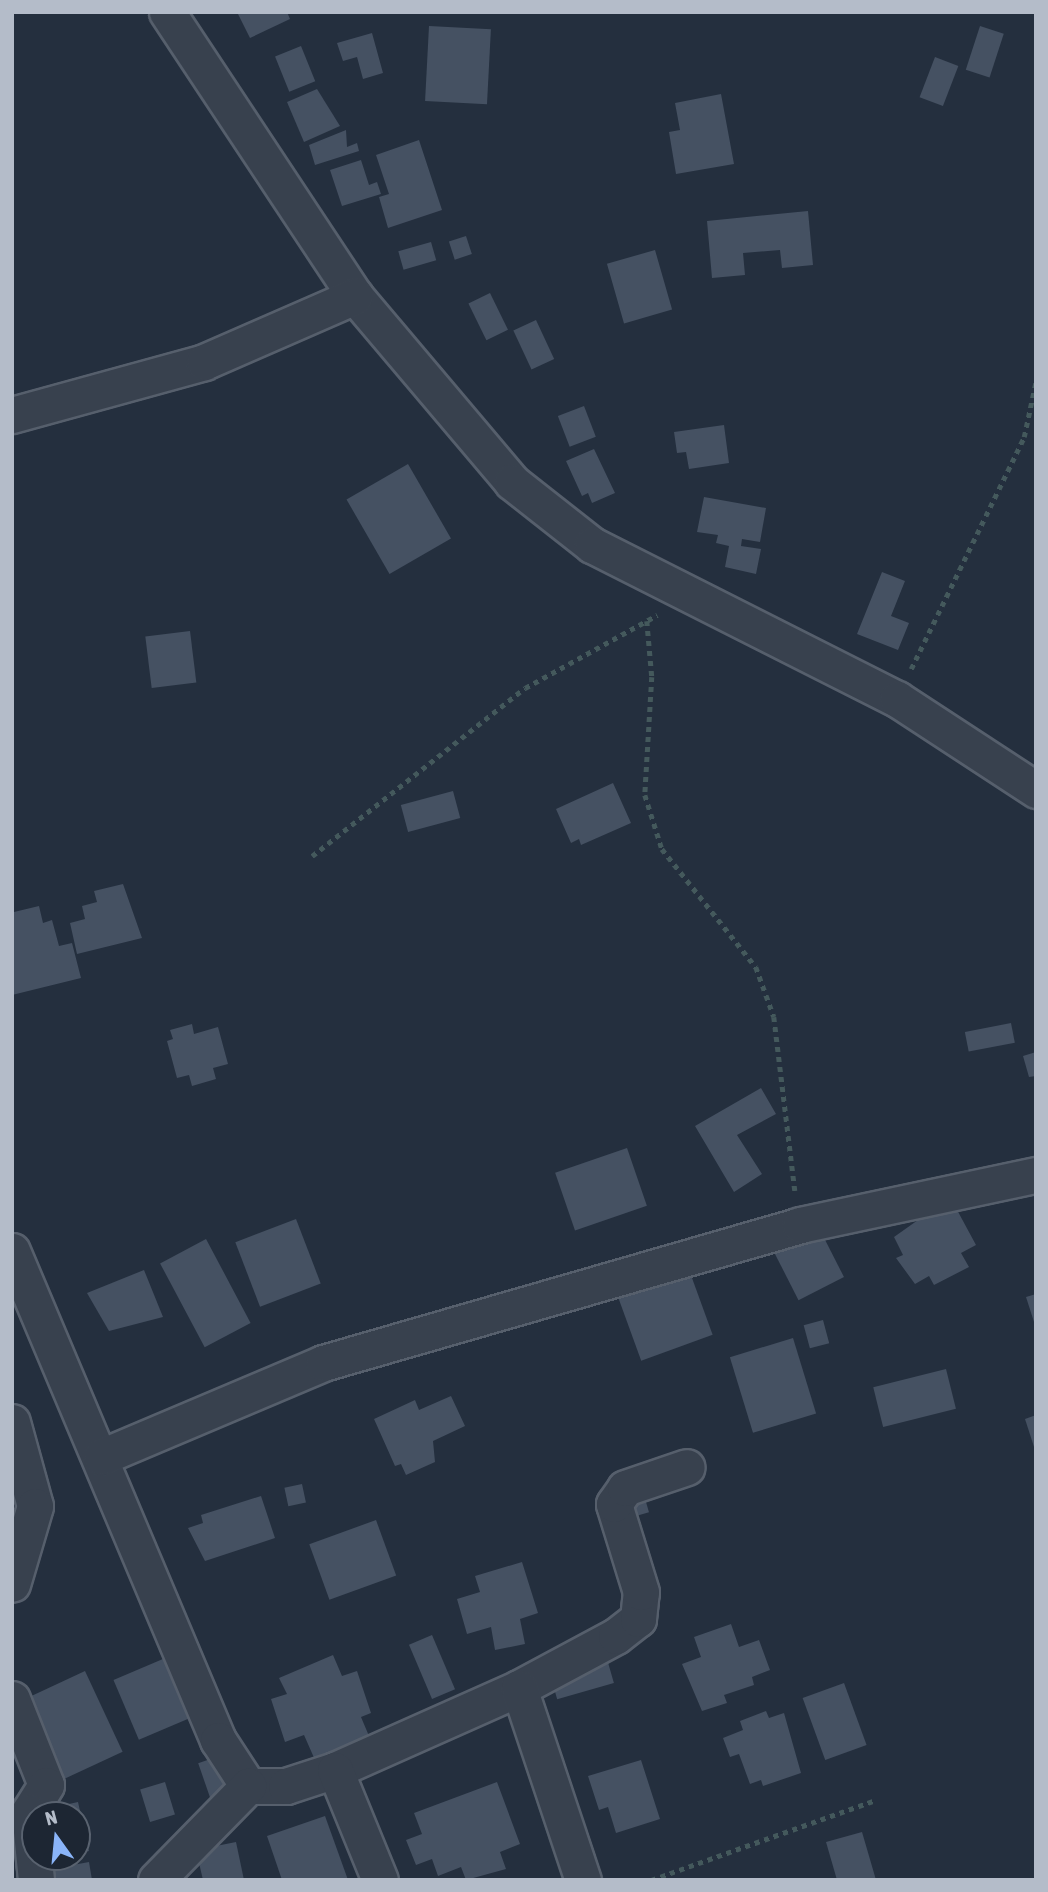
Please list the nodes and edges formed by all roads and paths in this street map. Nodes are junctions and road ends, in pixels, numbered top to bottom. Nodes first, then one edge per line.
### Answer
1 (167, 12) edge
2 (355, 296) junction
3 (1036, 381) edge
4 (12, 415) edge
5 (690, 595) junction
6 (647, 621) junction
7 (897, 699) junction
8 (1036, 790) edge
9 (312, 856) dead end
10 (1036, 1175) edge
11 (800, 1225) junction
12 (12, 1251) edge
13 (23, 1307) edge
14 (12, 1422) edge
15 (101, 1457) junction
16 (687, 1466) dead end
17 (12, 1584) edge
18 (519, 1688) junction
19 (12, 1699) edge
20 (335, 1770) junction
21 (248, 1786) junction
22 (876, 1800) dead end
23 (36, 1880) edge
24 (156, 1880) edge
25 (380, 1880) edge
26 (583, 1880) edge
27 (651, 1880) edge

1 - 2 street
2 - 4 street
2 - 5 street
3 - 7 path
5 - 6 path
5 - 7 street
6 - 9 path
6 - 11 path
7 - 8 street
10 - 11 street
11 - 15 street
12 - 13 street
13 - 15 street
14 - 17 street
15 - 21 street
16 - 18 street
18 - 20 street
18 - 26 street
19 - 23 street
20 - 21 street
20 - 25 street
21 - 24 street
22 - 27 path

